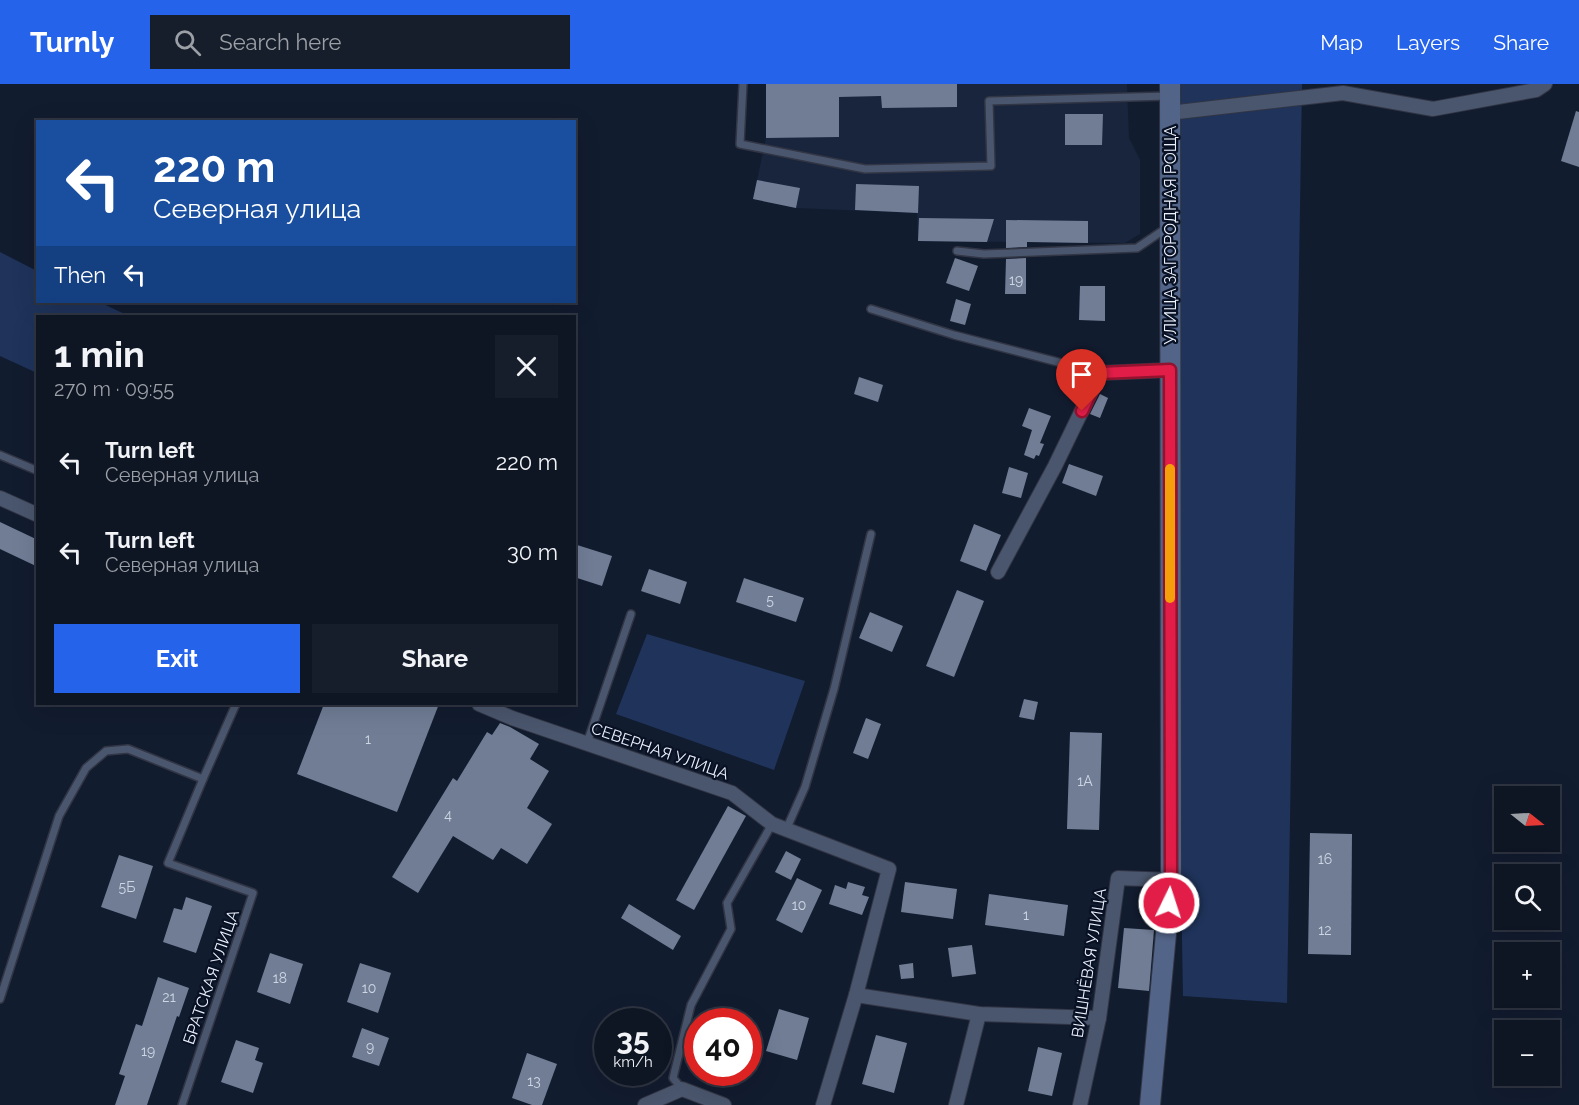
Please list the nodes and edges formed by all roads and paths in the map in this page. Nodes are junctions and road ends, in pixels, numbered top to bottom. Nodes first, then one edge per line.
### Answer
1 (743, 84) edge
2 (1545, 84) edge
3 (1170, 98) edge
4 (1170, 226) junction
5 (957, 251) dead end
6 (871, 309) dead end
7 (1170, 370) junction
8 (1100, 373) junction
9 (0, 455) edge
10 (36, 470) edge
11 (0, 498) edge
12 (36, 514) edge
13 (871, 534) dead end
14 (998, 572) dead end
15 (631, 614) dead end
16 (236, 705) edge
17 (486, 705) edge
18 (587, 743) junction
19 (203, 779) junction
20 (772, 824) junction
21 (786, 830) junction
22 (1171, 880) junction
23 (856, 994) junction
24 (0, 999) edge
25 (979, 1014) junction
26 (1099, 1018) junction
27 (682, 1089) junction
28 (182, 1105) edge
29 (645, 1105) edge
30 (724, 1105) edge
31 (823, 1105) edge
32 (956, 1105) edge
33 (1080, 1105) edge
34 (1150, 1105) edge

1 - 3 lane
2 - 3 street
3 - 4 street, УЛИЦА ЗАГОРОДНАЯ РОЩА
4 - 5 lane
4 - 7 street, УЛИЦА ЗАГОРОДНАЯ РОЩА
6 - 8 lane
7 - 8 street
7 - 22 street, УЛИЦА ЗАГОРОДНАЯ РОЩА
8 - 14 street
9 - 10 lane
11 - 12 street
13 - 21 lane
15 - 18 lane
16 - 19 lane
17 - 18 street, СЕВЕРНАЯ УЛИЦА
18 - 20 street, СЕВЕРНАЯ УЛИЦА
19 - 24 lane
19 - 28 lane, БРАТСКАЯ УЛИЦА
20 - 21 street, СЕВЕРНАЯ УЛИЦА
20 - 27 lane
21 - 23 street, СЕВЕРНАЯ УЛИЦА
22 - 26 street, ВИШНЁВАЯ УЛИЦА
22 - 34 street, УЛИЦА ЗАГОРОДНАЯ РОЩА
23 - 25 street
23 - 31 street
25 - 26 street
25 - 32 street
26 - 33 street, ВИШНЁВАЯ УЛИЦА
27 - 29 street
27 - 30 street

